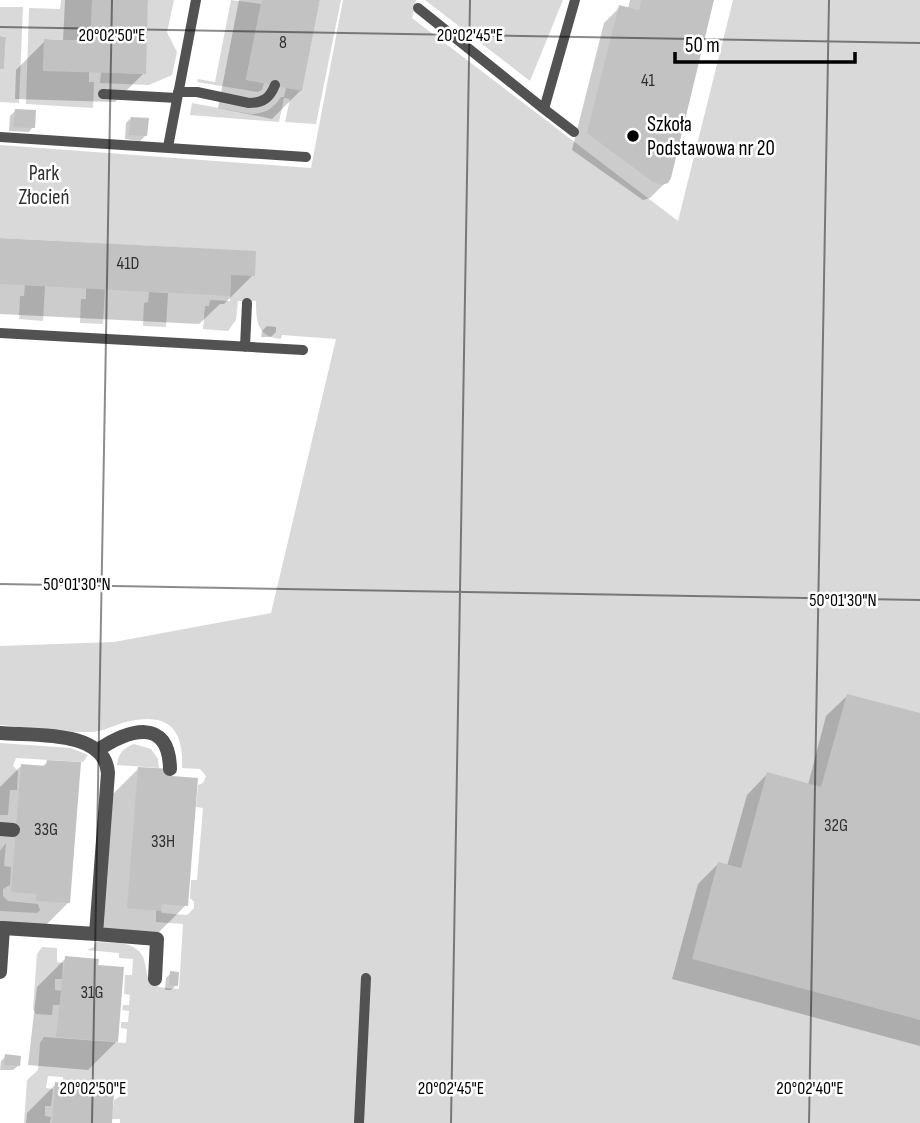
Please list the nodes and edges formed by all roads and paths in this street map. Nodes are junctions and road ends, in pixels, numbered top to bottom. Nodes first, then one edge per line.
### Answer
1 (196, 0) edge
2 (575, 0) edge
3 (418, 8) dead end
4 (275, 85) dead end
5 (103, 94) dead end
6 (178, 95) junction
7 (544, 109) junction
8 (574, 131) dead end
9 (0, 137) edge
10 (168, 147) junction
11 (306, 157) dead end
12 (247, 303) dead end
13 (0, 333) edge
14 (245, 346) junction
15 (303, 350) dead end
16 (0, 733) edge
17 (98, 750) junction
18 (170, 769) dead end
19 (2, 928) edge
20 (96, 934) junction
21 (0, 972) edge
22 (366, 978) dead end
23 (155, 979) dead end
24 (359, 1123) edge

1 - 6 lane
2 - 7 lane
3 - 7 lane
4 - 6 lane
5 - 6 lane
6 - 10 lane
7 - 8 lane
9 - 10 lane
10 - 11 lane
12 - 14 lane
13 - 14 lane
14 - 15 lane
16 - 17 street
17 - 18 street
17 - 20 street
19 - 20 street
19 - 21 street
20 - 23 street
22 - 24 lane

